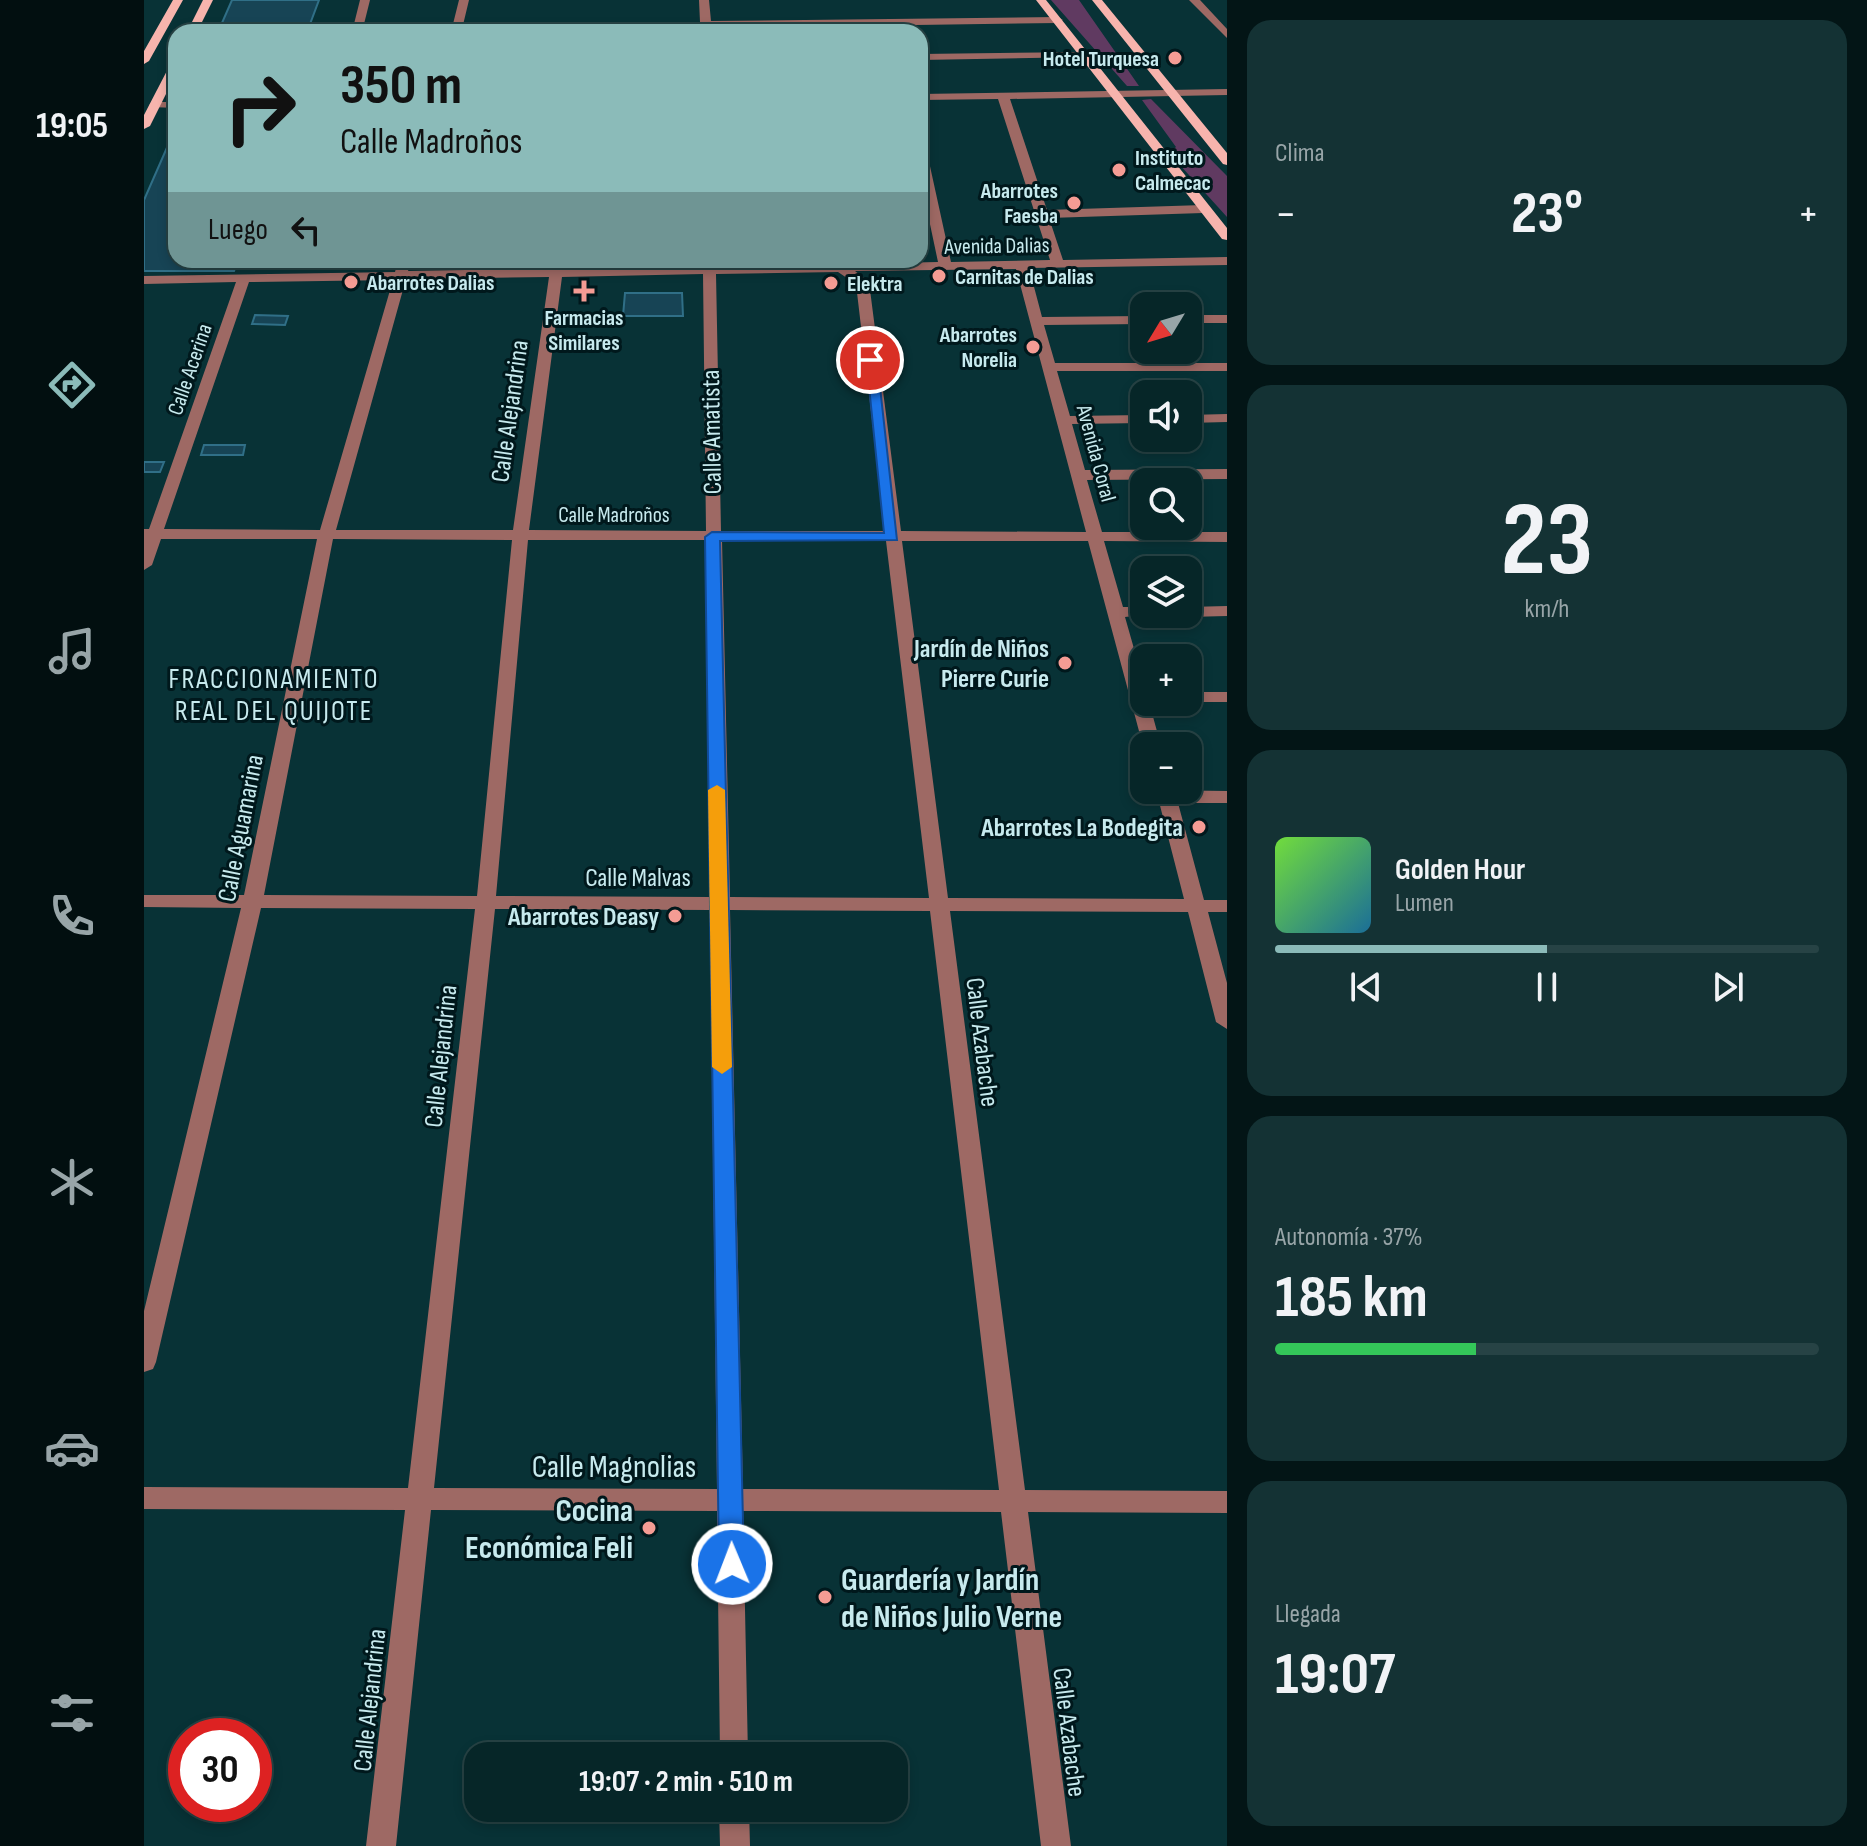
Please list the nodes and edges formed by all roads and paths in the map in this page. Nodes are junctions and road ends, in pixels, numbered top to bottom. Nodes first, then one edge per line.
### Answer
1 (178, 0) edge
2 (208, 0) edge
3 (365, 0) edge
4 (464, 0) edge
5 (704, 0) edge
6 (1041, 0) edge
7 (1097, 0) edge
8 (1194, 0) edge
9 (1212, 19) junction
10 (1227, 19) edge
11 (1058, 20) junction
12 (196, 24) edge
13 (359, 24) edge
14 (458, 24) edge
15 (706, 24) edge
16 (882, 24) edge
17 (1227, 35) edge
18 (1086, 54) junction
19 (928, 57) edge
20 (144, 61) edge
21 (168, 79) edge
22 (1227, 92) edge
23 (1171, 93) junction
24 (1118, 94) junction
25 (1003, 96) junction
26 (928, 97) edge
27 (155, 105) junction
28 (168, 105) edge
29 (144, 126) edge
30 (1227, 161) edge
31 (928, 186) edge
32 (1203, 209) junction
33 (1042, 214) junction
34 (1227, 236) edge
35 (1227, 261) edge
36 (1021, 264) junction
37 (1058, 264) junction
38 (928, 266) edge
39 (945, 266) junction
40 (282, 268) edge
41 (392, 268) edge
42 (403, 268) edge
43 (428, 268) edge
44 (652, 268) edge
45 (709, 268) edge
46 (842, 268) edge
47 (556, 273) junction
48 (244, 278) junction
49 (279, 278) junction
50 (144, 280) edge
51 (1202, 319) edge
52 (1227, 319) edge
53 (1130, 320) edge
54 (1036, 321) junction
55 (1048, 367) junction
56 (1227, 367) edge
57 (1227, 418) edge
58 (1130, 419) edge
59 (1202, 419) edge
60 (1063, 420) junction
61 (1227, 474) edge
62 (1078, 475) junction
63 (150, 534) edge
64 (326, 536) junction
65 (520, 536) junction
66 (712, 537) junction
67 (892, 537) junction
68 (1227, 537) edge
69 (1095, 538) junction
70 (144, 565) edge
71 (1227, 611) edge
72 (1114, 612) junction
73 (1130, 612) edge
74 (1202, 612) edge
75 (1130, 662) edge
76 (1202, 697) edge
77 (1227, 697) edge
78 (1202, 796) edge
79 (1227, 797) edge
80 (1168, 804) edge
81 (144, 901) edge
82 (253, 901) junction
83 (486, 902) junction
84 (719, 903) junction
85 (938, 904) junction
86 (1194, 906) junction
87 (1227, 906) edge
88 (1227, 1022) edge
89 (144, 1362) edge
90 (144, 1498) edge
91 (419, 1499) junction
92 (731, 1501) junction
93 (1013, 1501) junction
94 (1227, 1502) edge
95 (734, 1742) edge
96 (734, 1822) edge
97 (381, 1846) edge
98 (735, 1846) edge
99 (1056, 1846) edge

1 - 20 main road
2 - 12 main road
3 - 13 street
4 - 14 street
5 - 15 street
6 - 11 main road
7 - 23 main road
8 - 9 street
9 - 10 street
9 - 17 street
11 - 16 street
11 - 18 main road
18 - 19 street
18 - 24 main road
21 - 27 main road
22 - 23 street
23 - 24 street
23 - 30 main road
24 - 25 street
24 - 32 main road
25 - 26 street
25 - 33 street
27 - 28 street
27 - 29 main road
31 - 39 street
32 - 33 street
32 - 34 main road
33 - 37 street
35 - 37 street, Avenida Dalias
36 - 37 street, Avenida Dalias
36 - 39 street, Avenida Dalias
36 - 54 street, Avenida Coral
38 - 39 street, Avenida Dalias
40 - 49 street
41 - 49 street, Avenida Dalias
42 - 64 street, Calle Aguamarina
43 - 47 street, Avenida Dalias
44 - 47 street, Avenida Dalias
45 - 66 street, Calle Amatista
46 - 67 street, Calle Azabache
47 - 65 street, Calle Alejandrina
48 - 49 street, Avenida Dalias
48 - 50 street, Avenida Dalias
48 - 63 street, Calle Acerina
51 - 52 street
53 - 54 street
54 - 55 street, Avenida Coral
55 - 56 street
55 - 60 street, Avenida Coral
57 - 59 street
58 - 60 street
60 - 62 street, Avenida Coral
61 - 62 street
62 - 69 street, Avenida Coral
63 - 64 street, Calle Madroños
63 - 70 street, Calle Acerina
64 - 65 street, Calle Madroños
64 - 82 street, Calle Aguamarina
65 - 66 street, Calle Madroños
65 - 83 street, Calle Alejandrina
66 - 67 street, Calle Madroños
66 - 84 street, Calle Amatista
67 - 69 street, Calle Madroños
67 - 85 street, Calle Azabache
68 - 69 street, Calle Madroños
69 - 72 street, Avenida Coral
71 - 74 street
72 - 73 street
72 - 75 street, Avenida Coral
76 - 77 street
78 - 79 street
80 - 86 street
81 - 82 street, Calle Malvas
82 - 83 street, Calle Malvas
82 - 89 street, Calle Aguamarina
83 - 84 street, Calle Malvas
83 - 91 street, Calle Alejandrina
84 - 85 street, Calle Malvas
84 - 92 street, Calle Amatista
85 - 86 street, Calle Malvas
85 - 93 street, Calle Azabache
86 - 87 street, Calle Malvas
86 - 88 street
90 - 91 street, Calle Magnolias
91 - 92 street, Calle Magnolias
91 - 97 street, Calle Alejandrina
92 - 93 street, Calle Magnolias
92 - 95 street, Calle Amatista
93 - 94 street, Calle Magnolias
93 - 99 street, Calle Azabache
96 - 98 street

